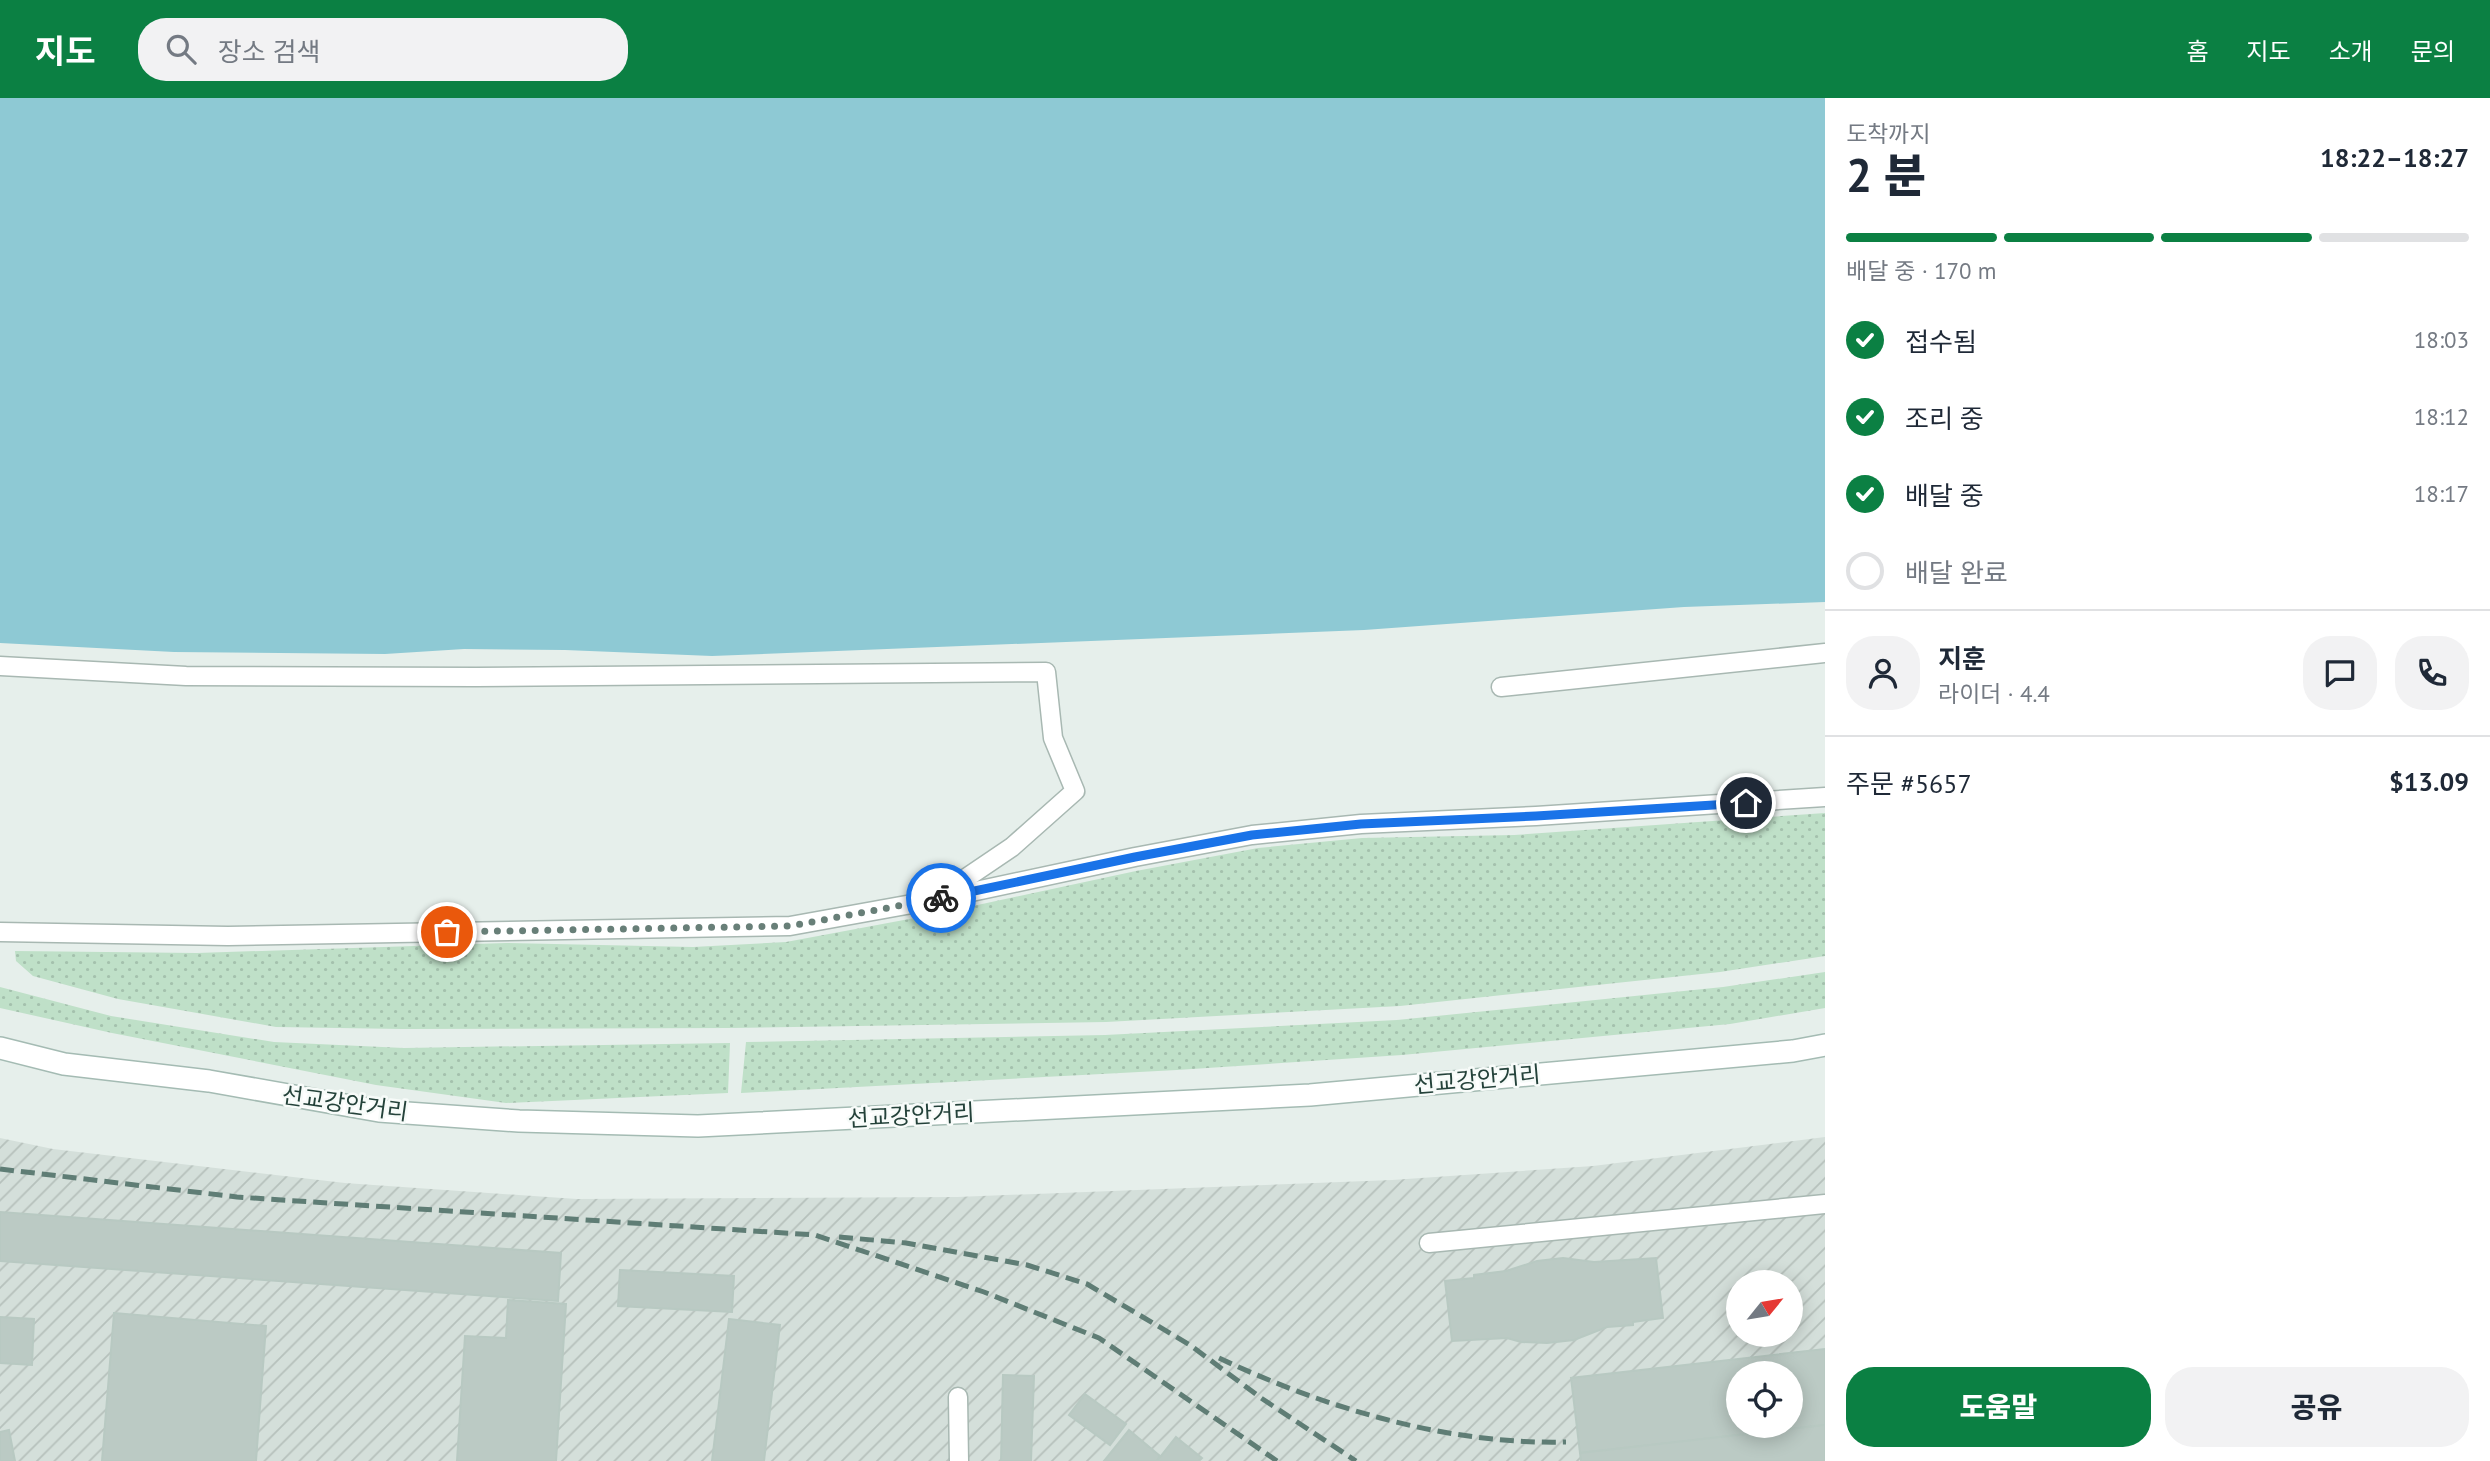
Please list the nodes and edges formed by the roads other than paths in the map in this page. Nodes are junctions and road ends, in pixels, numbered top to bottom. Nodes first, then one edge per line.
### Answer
1 (1825, 653) edge
2 (0, 666) edge
3 (1501, 687) dead end
4 (1825, 797) edge
5 (934, 900) junction
6 (0, 932) edge
7 (1825, 1045) edge
8 (0, 1048) edge
9 (1825, 1204) edge
10 (1429, 1243) dead end
11 (958, 1397) dead end
12 (959, 1461) edge

1 - 3 lane
2 - 5 lane
4 - 5 lane
5 - 6 lane
7 - 8 main road, 선교강안거리
9 - 10 lane
11 - 12 lane

